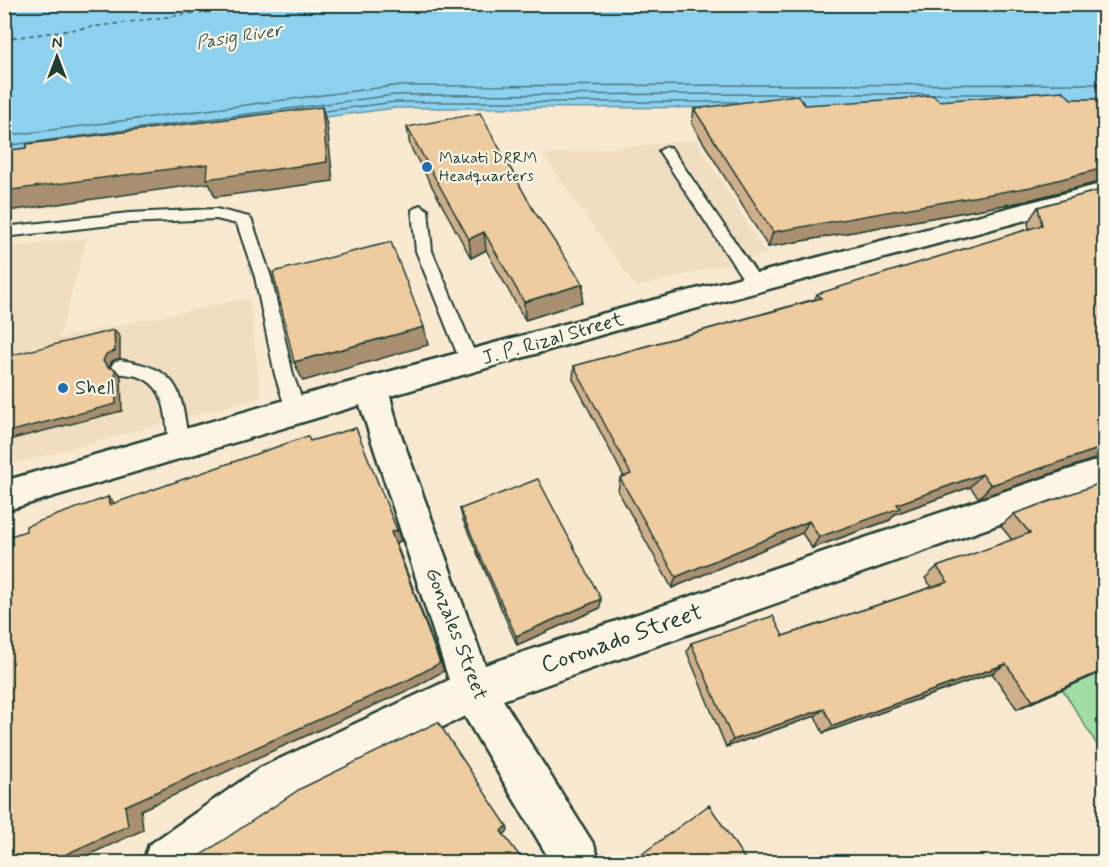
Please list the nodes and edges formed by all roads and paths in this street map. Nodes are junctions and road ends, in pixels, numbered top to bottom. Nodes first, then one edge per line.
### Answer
1 (666, 151) dead end
2 (1104, 191) edge
3 (420, 210) dead end
4 (4, 232) edge
5 (755, 284) junction
6 (470, 363) junction
7 (120, 367) dead end
8 (372, 389) junction
9 (296, 410) junction
10 (179, 446) junction
11 (1104, 473) edge
12 (4, 495) edge
13 (473, 690) junction
14 (166, 862) edge
15 (577, 862) edge

1 - 5 lane
2 - 5 main road, J. P. Rizal Street
3 - 6 lane
4 - 9 lane
5 - 6 main road, J. P. Rizal Street
6 - 8 main road, J. P. Rizal Street
7 - 10 lane
8 - 9 main road, J. P. Rizal Street
8 - 13 main road, Gonzales Street
9 - 10 main road, J. P. Rizal Street
10 - 12 main road, J. P. Rizal Street
11 - 13 main road, Coronado Street
13 - 14 main road, Coronado Street
13 - 15 main road, Gonzales Street

